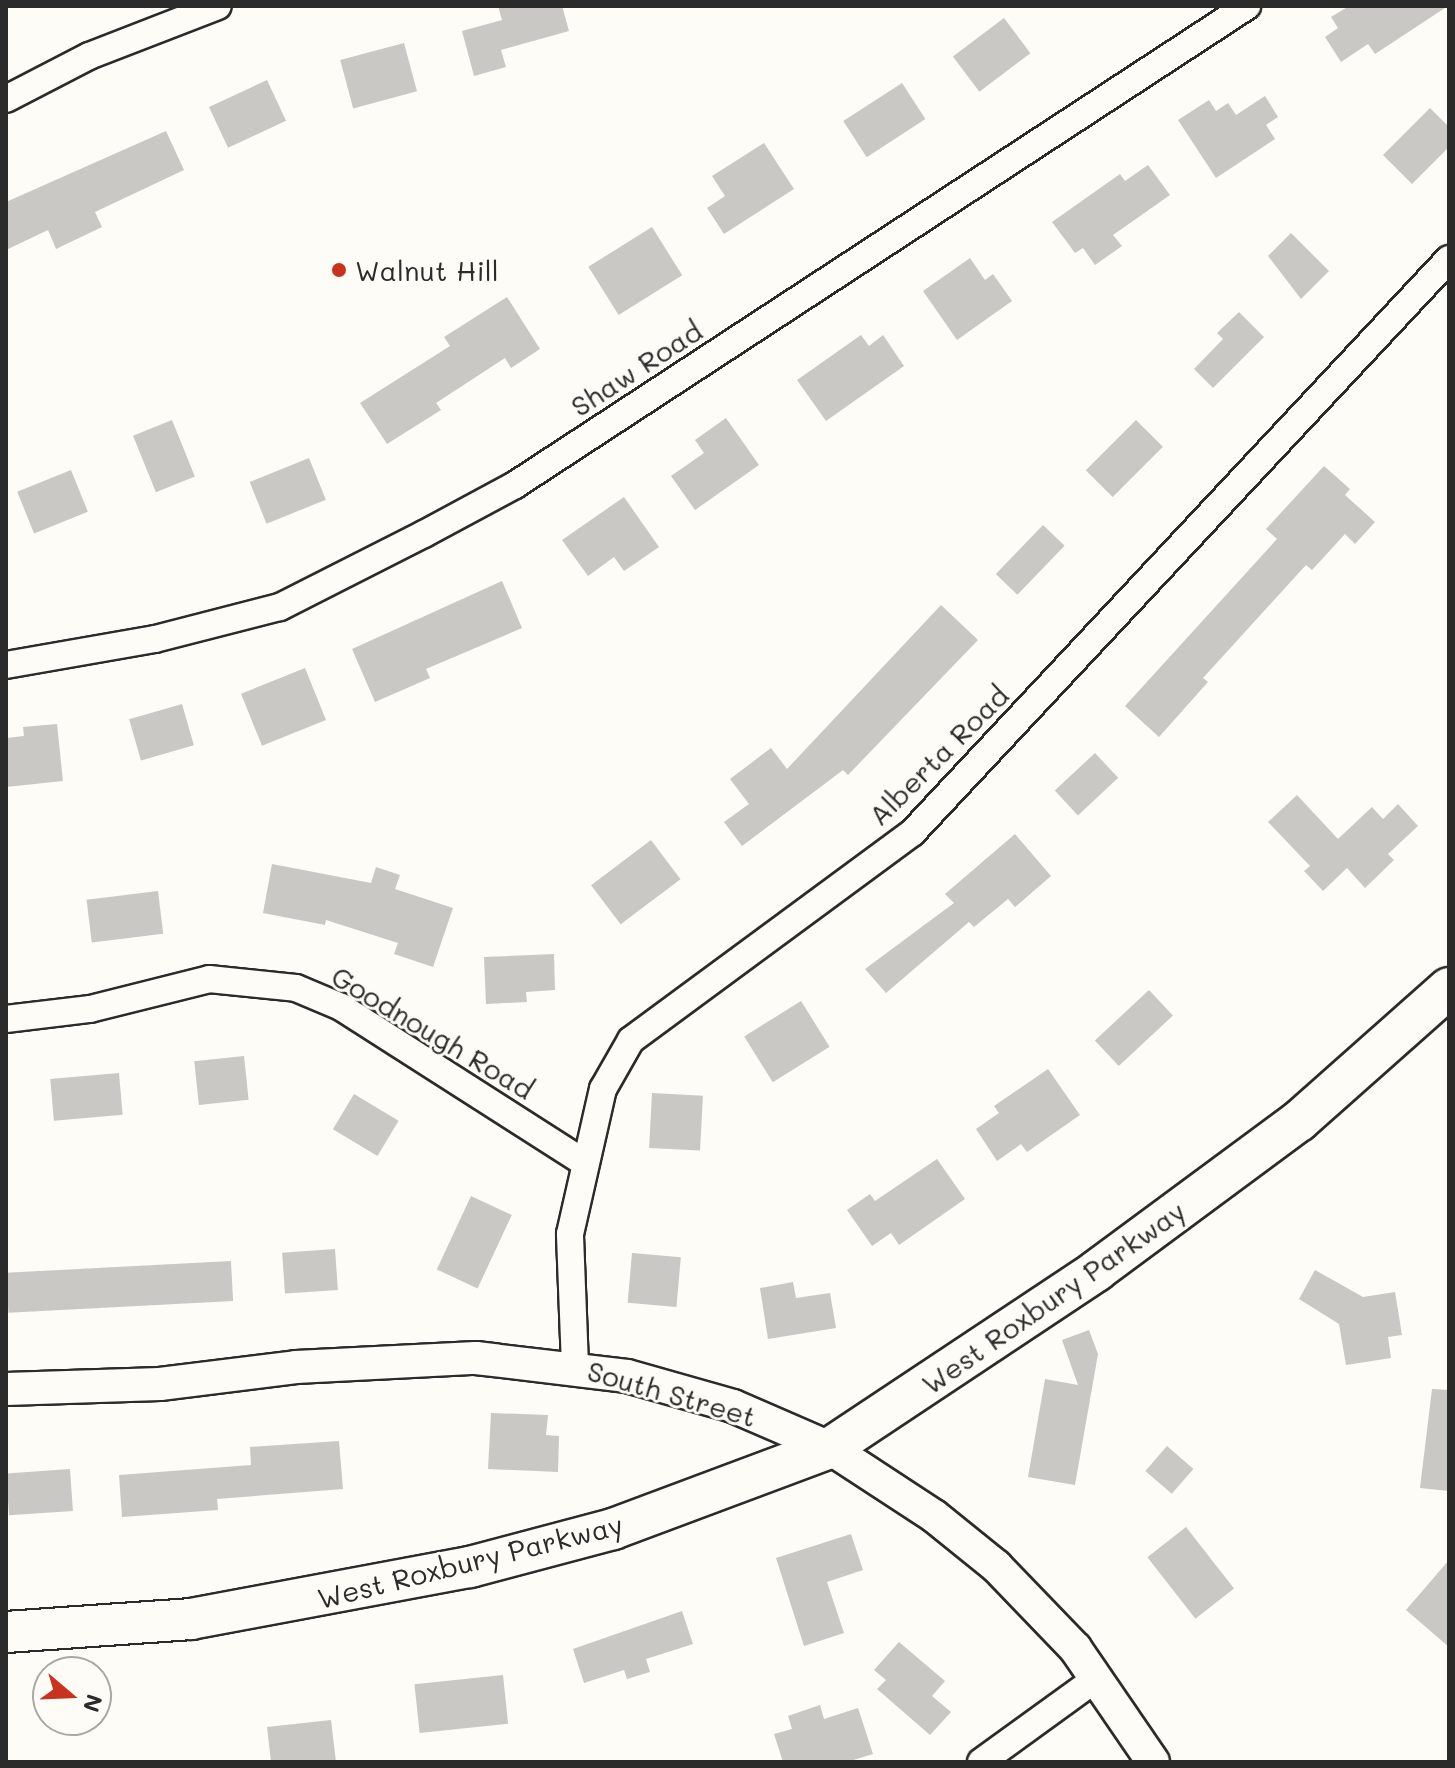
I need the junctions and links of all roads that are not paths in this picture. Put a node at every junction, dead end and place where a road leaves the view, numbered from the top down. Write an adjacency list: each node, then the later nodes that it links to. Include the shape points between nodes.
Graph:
1 (218, 6): 3 (street, via 89,56)
2 (1247, 6): 5 (street, Shaw Road, via 528,477 424,534 280,607 155,639)
3 (6, 99)
4 (1449, 259): 10 (street, Alberta Road, via 912,833 631,1040 603,1089)
5 (6, 665)
6 (1449, 988): 9 (main road, West Roxbury Parkway)
7 (6, 1019): 10 (street, Goodnough Road, via 90,1009 209,979 296,988 341,1007)
8 (1449, 1027): 9 (main road, West Roxbury Parkway)
9 (1299, 1121): 13 (main road, West Roxbury Parkway, via 1010,1332)
10 (583, 1162): 11 (street, Alberta Road, via 570,1234)
11 (575, 1366): 12 (street, South Street, via 476,1358 296,1367 160,1384); 13 (street, South Street, via 712,1399)
12 (6, 1389)
13 (830, 1448): 14 (main road, West Roxbury Parkway, via 613,1529 470,1567 202,1617); 15 (street, South Street, via 934,1516 996,1566)
14 (6, 1632)
15 (1097, 1678): 16 (street); 17 (street, South Street)
16 (981, 1762)
17 (1153, 1762)

